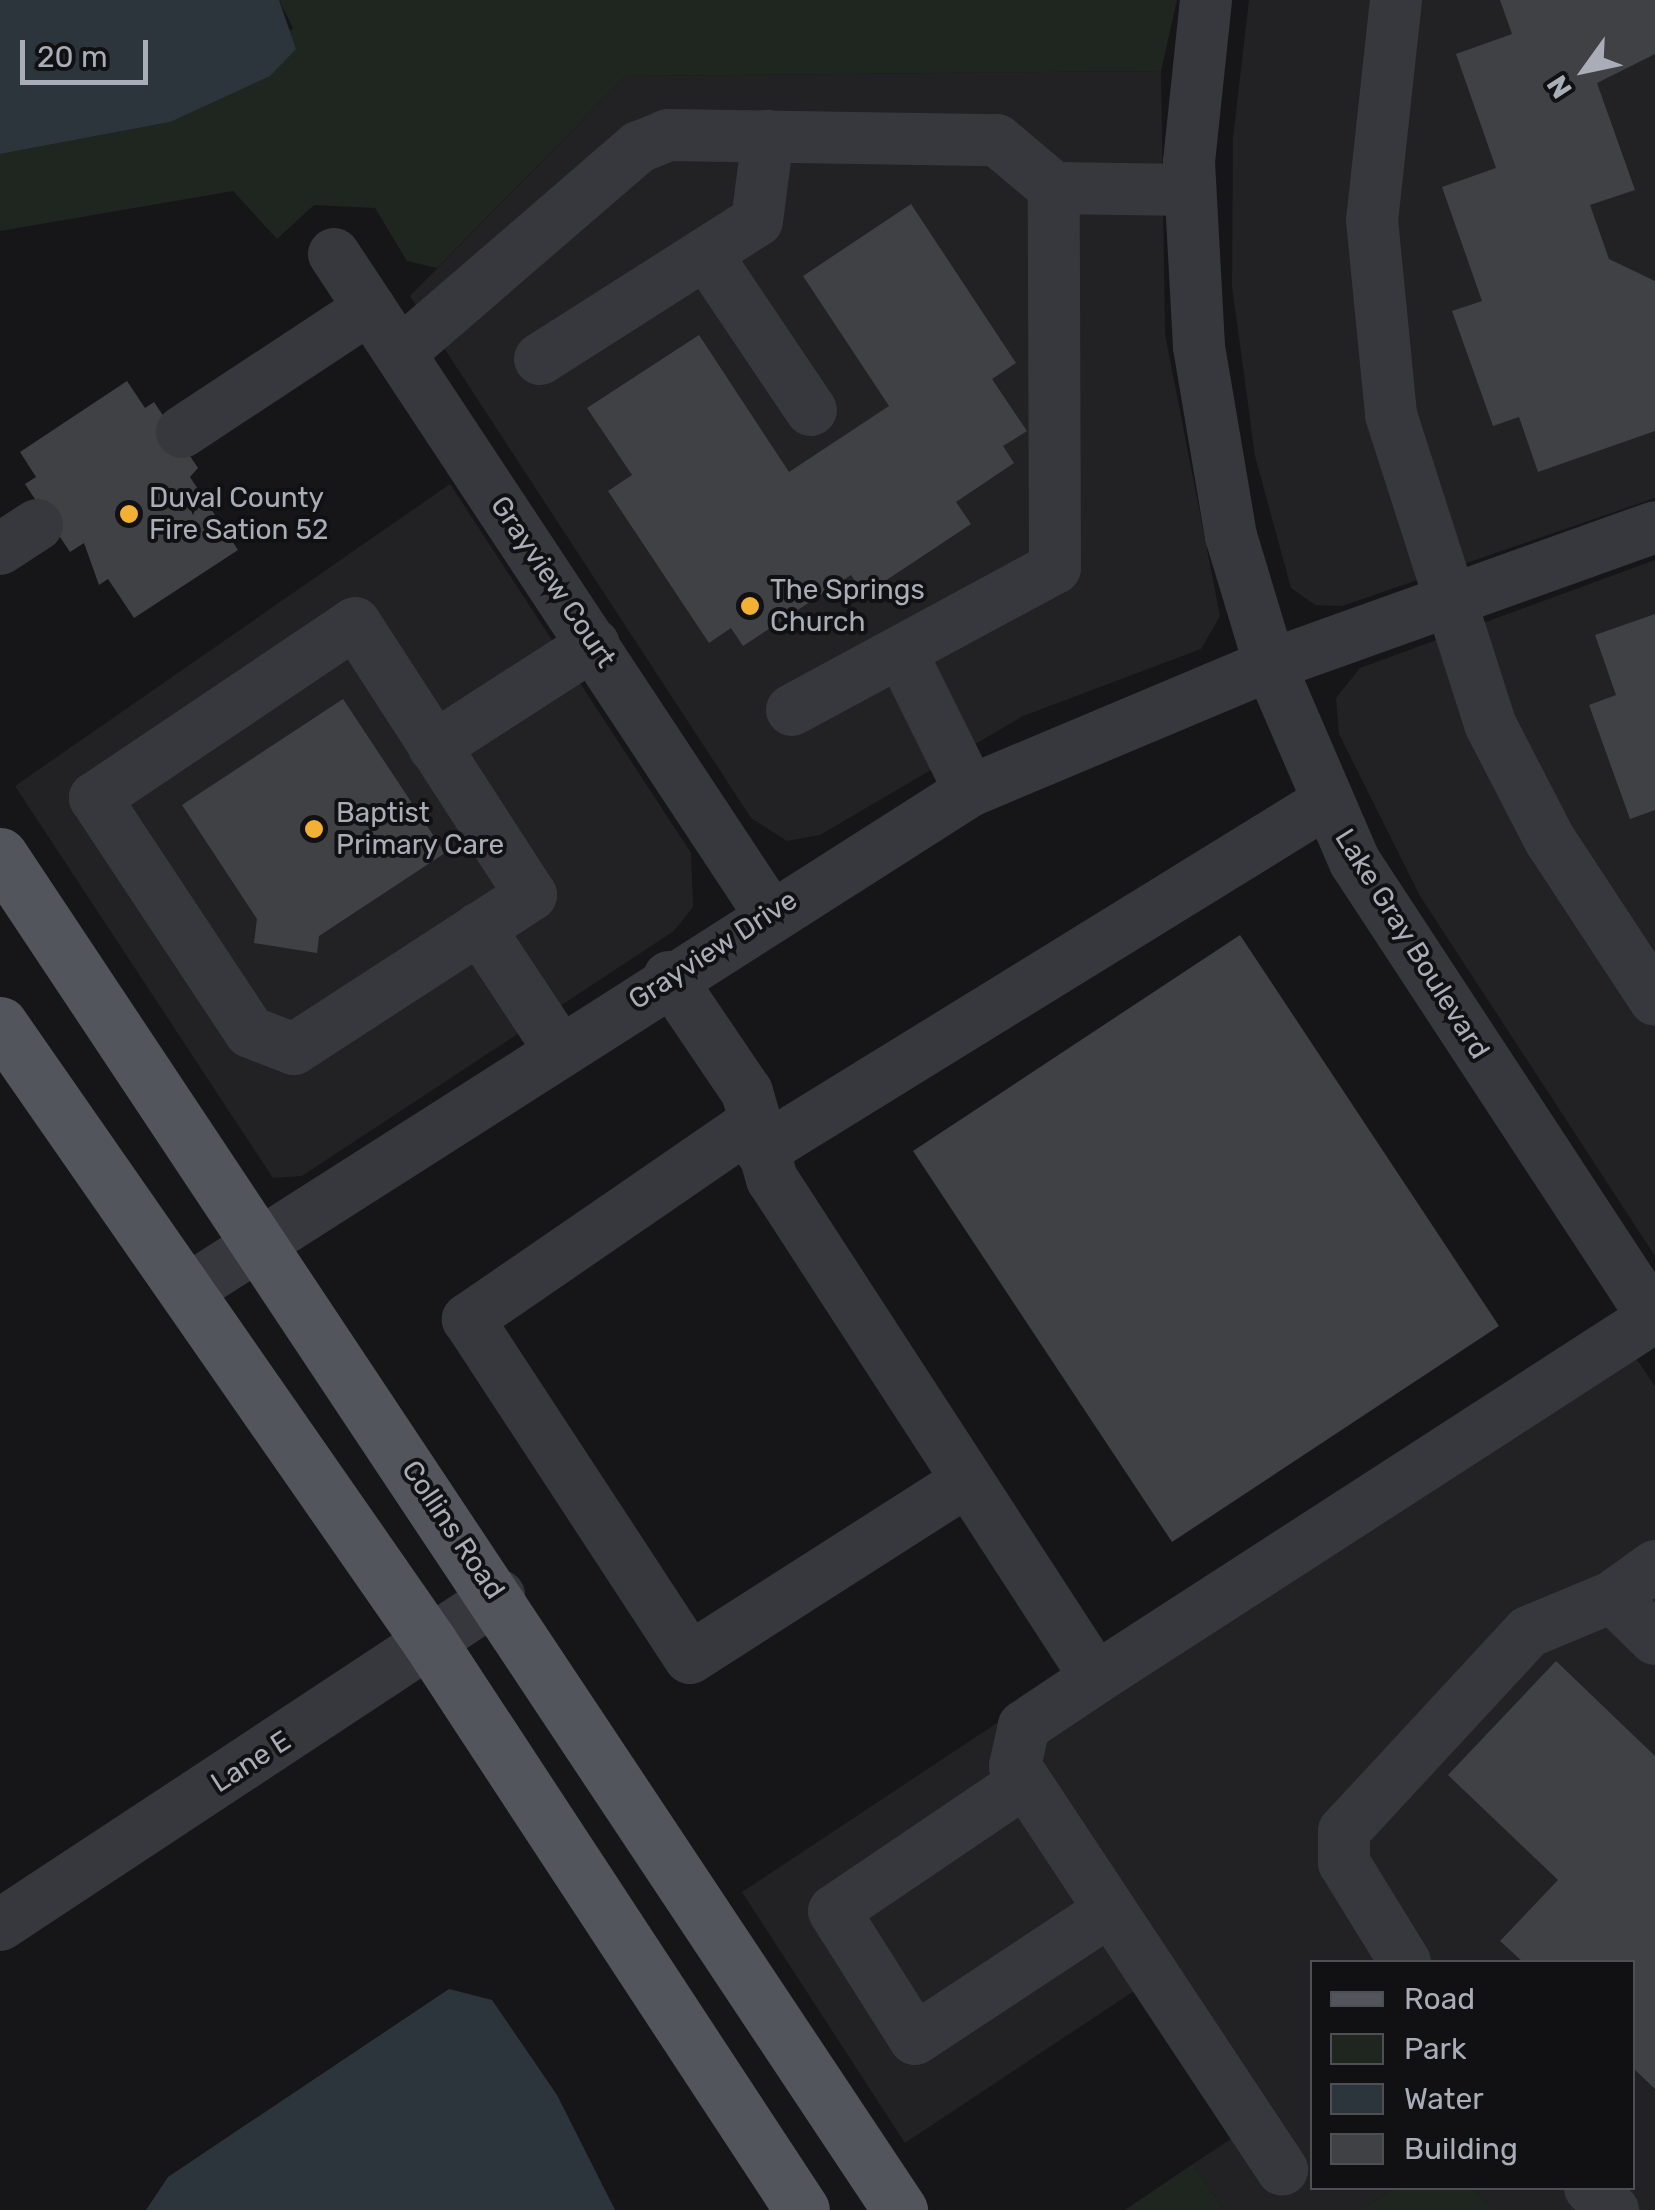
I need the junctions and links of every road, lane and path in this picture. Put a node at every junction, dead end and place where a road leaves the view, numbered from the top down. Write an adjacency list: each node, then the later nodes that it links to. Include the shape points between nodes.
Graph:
1 (1206, 0): 5 (street, Lake Gray Boulevard)
2 (1396, 0): 14 (street, via 1372,220 1391,415)
3 (768, 136): 4 (street, via 997,140); 7 (street, via 762,216); 9 (street, via 682,134 639,147)
4 (1054, 188): 5 (street); 16 (street, via 1055,568)
5 (1190, 190): 17 (street, Lake Gray Boulevard, via 1218,460)
6 (334, 254): 8 (street, Grayview Court)
7 (706, 254): 10 (street); 11 (street)
8 (370, 308): 9 (street, Grayview Court); 12 (street)
9 (400, 353): 15 (street, Grayview Court)
10 (540, 359)
11 (811, 410)
12 (182, 432)
13 (1655, 527): 14 (street, Grayview Drive)
14 (1447, 601): 17 (street, Grayview Drive); 26 (street, via 1490,724 1550,840)
15 (594, 644): 19 (street); 23 (street, Grayview Court)
16 (901, 652): 18 (street); 20 (street)
17 (1270, 665): 20 (street, Grayview Drive); 21 (street, Lake Gray Boulevard)
18 (792, 710)
19 (434, 747): 24 (street, via 531,895); 24 (street, via 355,622 95,798 250,1032 294,1049)
20 (970, 790): 23 (street, Grayview Drive)
21 (1327, 802): 29 (street); 32 (street, Lake Gray Boulevard, via 1355,862)
22 (0, 855): 30 (main road, Collins Road)
23 (769, 913): 25 (street, Grayview Drive)
24 (479, 928): 28 (street)
25 (669, 978): 28 (street, Grayview Drive); 29 (street, via 747,1092)
26 (1655, 1000)
27 (0, 1024): 31 (main road)
28 (558, 1049): 30 (street, Grayview Drive)
29 (756, 1138): 33 (street); 33 (street, via 468,1319 690,1658)
30 (258, 1244): 31 (street, Grayview Drive); 35 (main road, Collins Road)
31 (186, 1292): 38 (main road)
32 (1654, 1319): 39 (street)
33 (965, 1482): 39 (street)
34 (1655, 1566): 36 (street)
35 (499, 1596): 38 (street, Lane E); 47 (main road, Collins Road)
36 (1612, 1597): 37 (street); 43 (street, via 1528,1632 1344,1831 1344,1862)
37 (1655, 1638)
38 (429, 1642): 42 (street, Lane E); 46 (main road)
39 (1096, 1678): 40 (street, via 1019,1732 1012,1757)
40 (1024, 1783): 41 (street); 41 (street, via 834,1912 916,2039)
41 (1109, 1911): 44 (street)
42 (0, 1925)
43 (1405, 1960)
44 (1282, 2170)
45 (1592, 2190): 48 (street)
46 (802, 2210)
47 (900, 2210)
48 (1613, 2210)

